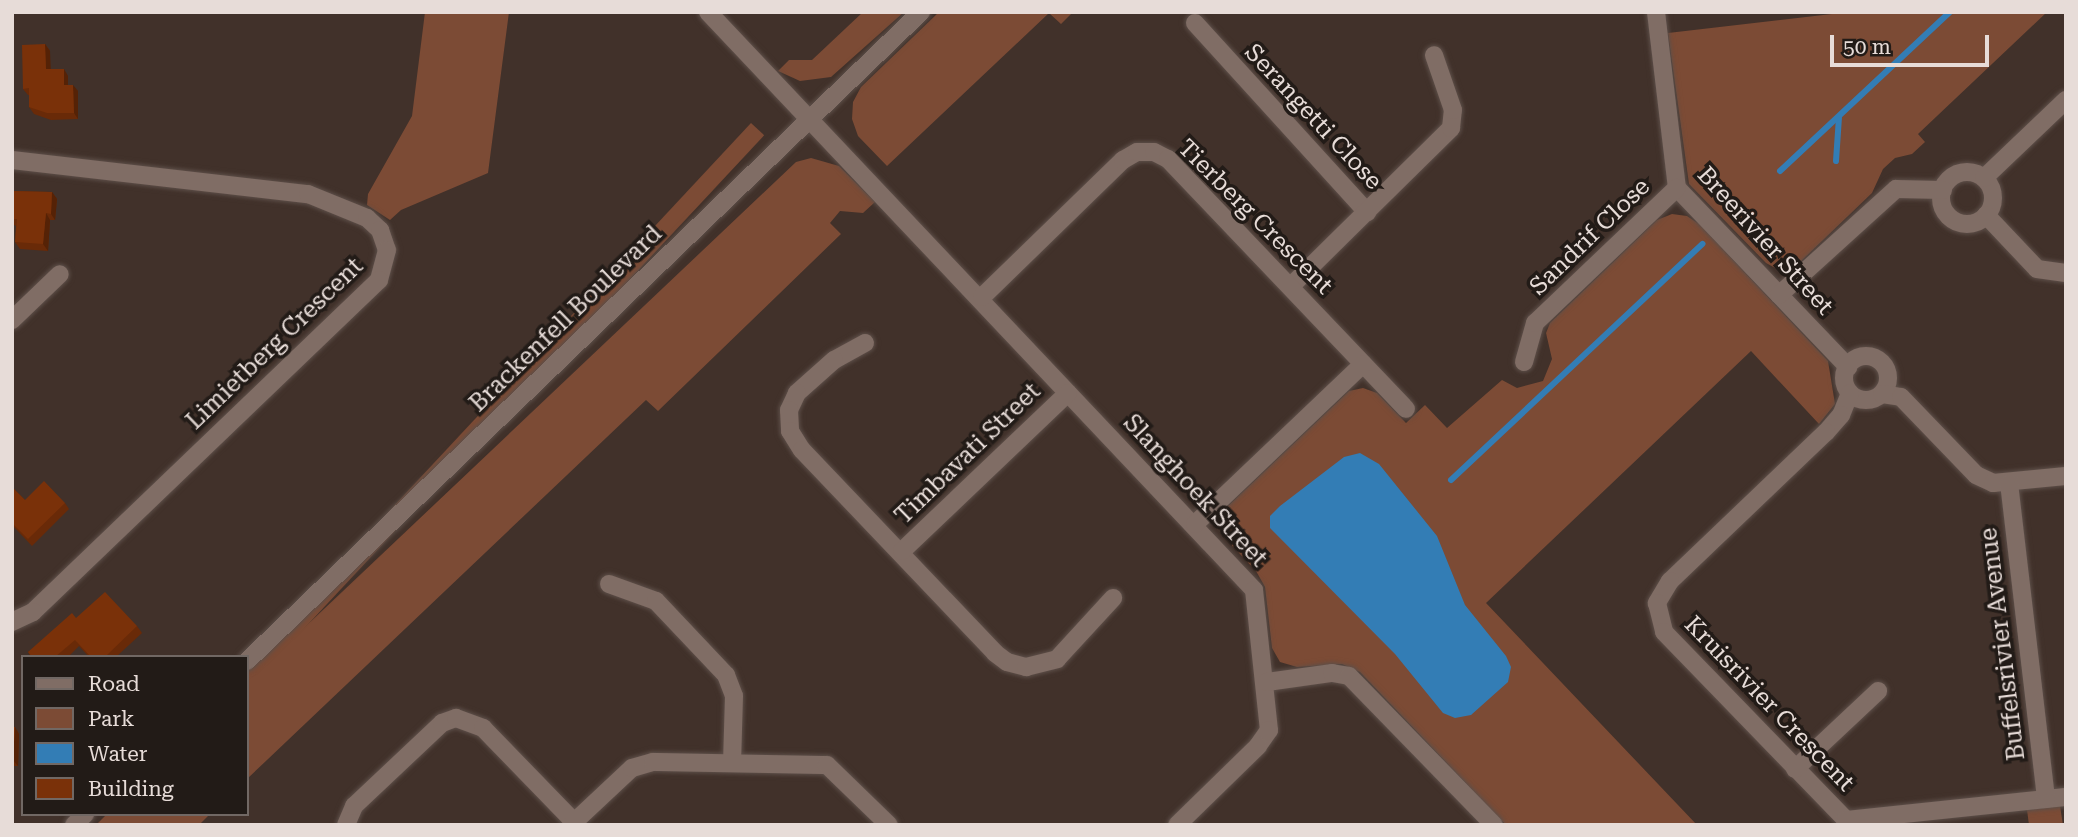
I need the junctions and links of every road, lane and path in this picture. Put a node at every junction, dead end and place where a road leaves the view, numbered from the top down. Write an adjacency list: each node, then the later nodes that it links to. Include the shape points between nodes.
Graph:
1 (708, 12): 7 (street, Slanghoek Street)
2 (921, 12): 7 (street, Brackenfell Boulevard)
3 (1657, 12): 10 (street, Breerivier Street)
4 (1195, 23): 12 (street, Serangetti Close)
5 (1434, 55): 12 (street, Serangetti Close, via 1453,110 1451,128)
6 (2066, 100): 9 (street)
7 (809, 118): 18 (street, Slanghoek Street); 35 (street, Brackenfell Boulevard)
8 (12, 160): 34 (street, Limietberg Crescent, via 308,194 367,218 380,230 387,250 379,280 33,612)
9 (1984, 178): 11 (street, via 1960,173); 13 (street, via 1993,192)
10 (1677, 188): 17 (street, Breerivier Street); 21 (street, Sandrif Close, via 1535,323)
11 (1943, 190): 13 (street, via 1943,207 1954,220 1970,224); 17 (street, via 1896,189)
12 (1367, 212): 16 (street, Serangetti Close)
13 (1986, 215): 14 (street, via 2036,269)
14 (2066, 273)
15 (60, 274): 19 (street)
16 (1292, 286): 18 (street, Tierberg Crescent, via 1168,159 1146,151 1123,160); 22 (street, Tierberg Crescent)
17 (1779, 295): 23 (street, Breerivier Street)
18 (982, 297): 24 (street, Slanghoek Street)
19 (13, 318)
20 (865, 343): 31 (street, Timbavati Street, via 834,360 797,393 788,419 795,442)
21 (1524, 362)
22 (1363, 364): 27 (street, Tierberg Crescent); 30 (street)
23 (1848, 367): 25 (street, via 1844,380); 26 (street, via 1859,357 1880,361 1888,381)
24 (1068, 393): 30 (street, Slanghoek Street); 31 (street, Timbavati Street)
25 (1850, 393): 26 (street, via 1870,400); 39 (street, Kruisrivier Crescent, via 1841,415 1670,581 1657,603 1664,632)
26 (1882, 394): 29 (street, via 1901,397 1976,475)
27 (1406, 409)
28 (2066, 477): 29 (street)
29 (2009, 484): 41 (street, Buffelsrivier Avenue)
30 (1195, 524): 36 (street, Slanghoek Street, via 1254,590)
31 (902, 551): 33 (street, Timbavati Street, via 995,653 1016,665 1057,659)
32 (609, 584): 38 (street, via 656,601 726,675 734,696)
33 (1114, 598)
34 (12, 622)
35 (248, 660)
36 (1267, 682): 45 (street, Slanghoek Street, via 1270,722 1265,739); 46 (street, via 1332,673 1349,676)
37 (1878, 691): 39 (street)
38 (732, 763): 42 (street, via 639,764); 44 (street, via 827,765)
39 (1795, 769): 41 (street, Kruisrivier Crescent, via 1846,820 1856,822)
40 (2066, 797): 41 (street, Kruisrivier Crescent)
41 (2046, 799)
42 (573, 823): 43 (street, via 483,728 456,718 442,723 354,806)
43 (346, 825)
44 (889, 825)
45 (1177, 825)
46 (1494, 825)

